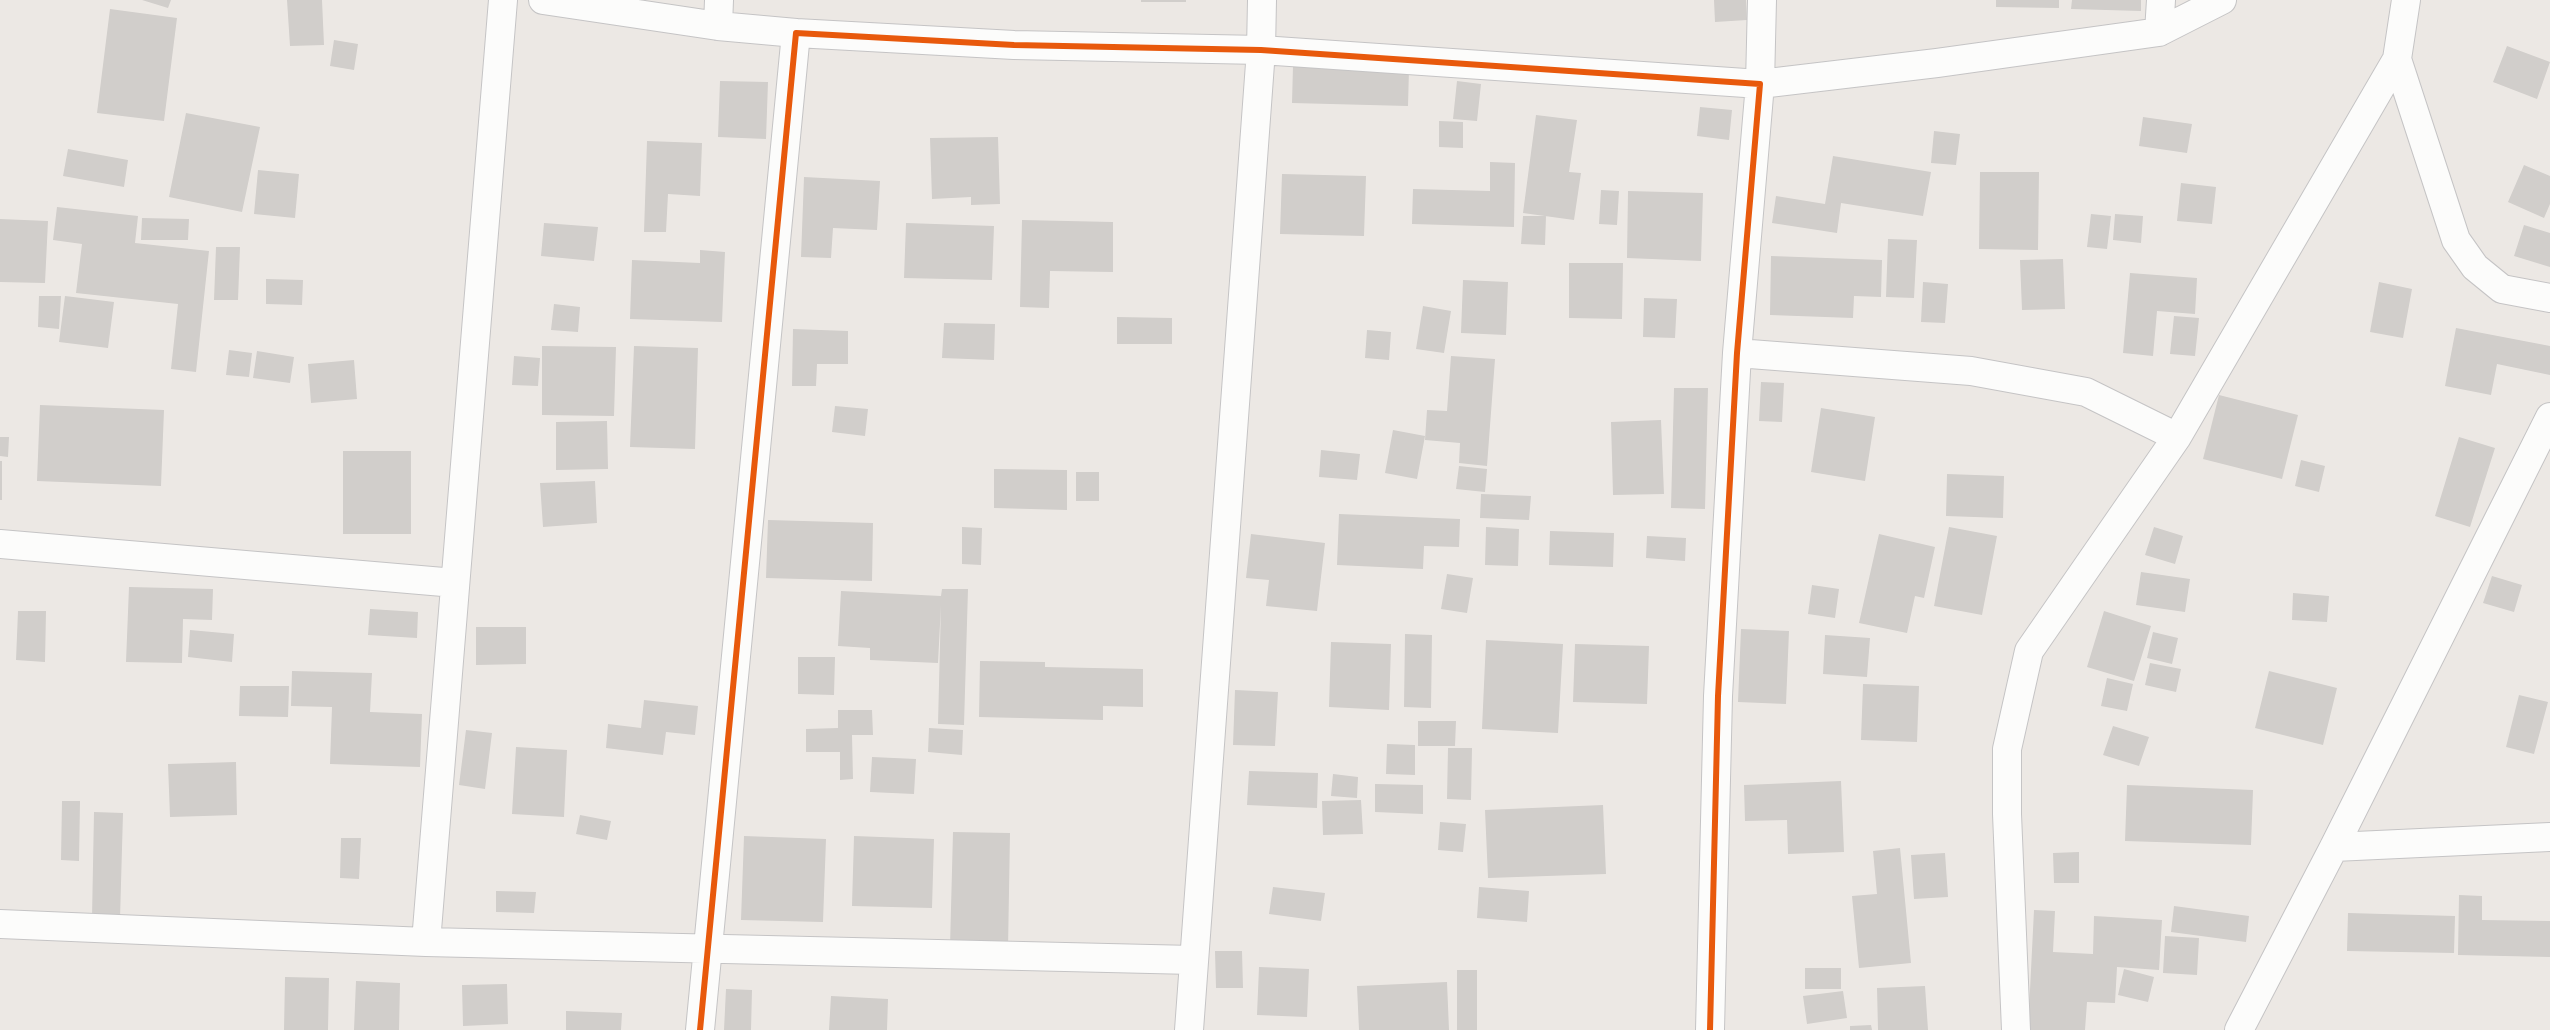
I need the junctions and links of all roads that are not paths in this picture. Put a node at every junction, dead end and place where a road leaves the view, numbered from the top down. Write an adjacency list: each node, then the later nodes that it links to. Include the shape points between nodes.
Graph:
1 (503, 0): 19 (street)
2 (543, 0): 8 (street)
3 (1262, 0): 11 (street)
4 (1762, 0): 13 (street)
5 (2161, 0): 9 (street)
6 (2222, 0): 9 (street)
7 (2406, 0): 12 (street)
8 (718, 13): 10 (street)
9 (2159, 32): 13 (street)
10 (796, 33): 11 (street, via 1014,45); 24 (street)
11 (1261, 50): 13 (street); 25 (street)
12 (2397, 59): 14 (street, via 2456,240 2475,267 2502,289); 17 (street)
13 (1760, 84): 15 (street)
14 (2550, 298)
15 (1737, 353): 17 (street, via 1971,371 2086,392); 28 (street, via 1718,696)
16 (2550, 416): 21 (street)
17 (2177, 437): 29 (street, via 2029,651 2007,749)
18 (0, 544): 19 (street)
19 (455, 583): 23 (street)
20 (2550, 836): 21 (street)
21 (2334, 847): 30 (street)
22 (0, 924): 23 (street)
23 (426, 942): 24 (street)
24 (708, 949): 25 (street); 26 (street)
25 (1194, 960): 27 (street)
26 (700, 1030)
27 (1189, 1030)
28 (1710, 1030)
29 (2016, 1030)
30 (2239, 1030)

